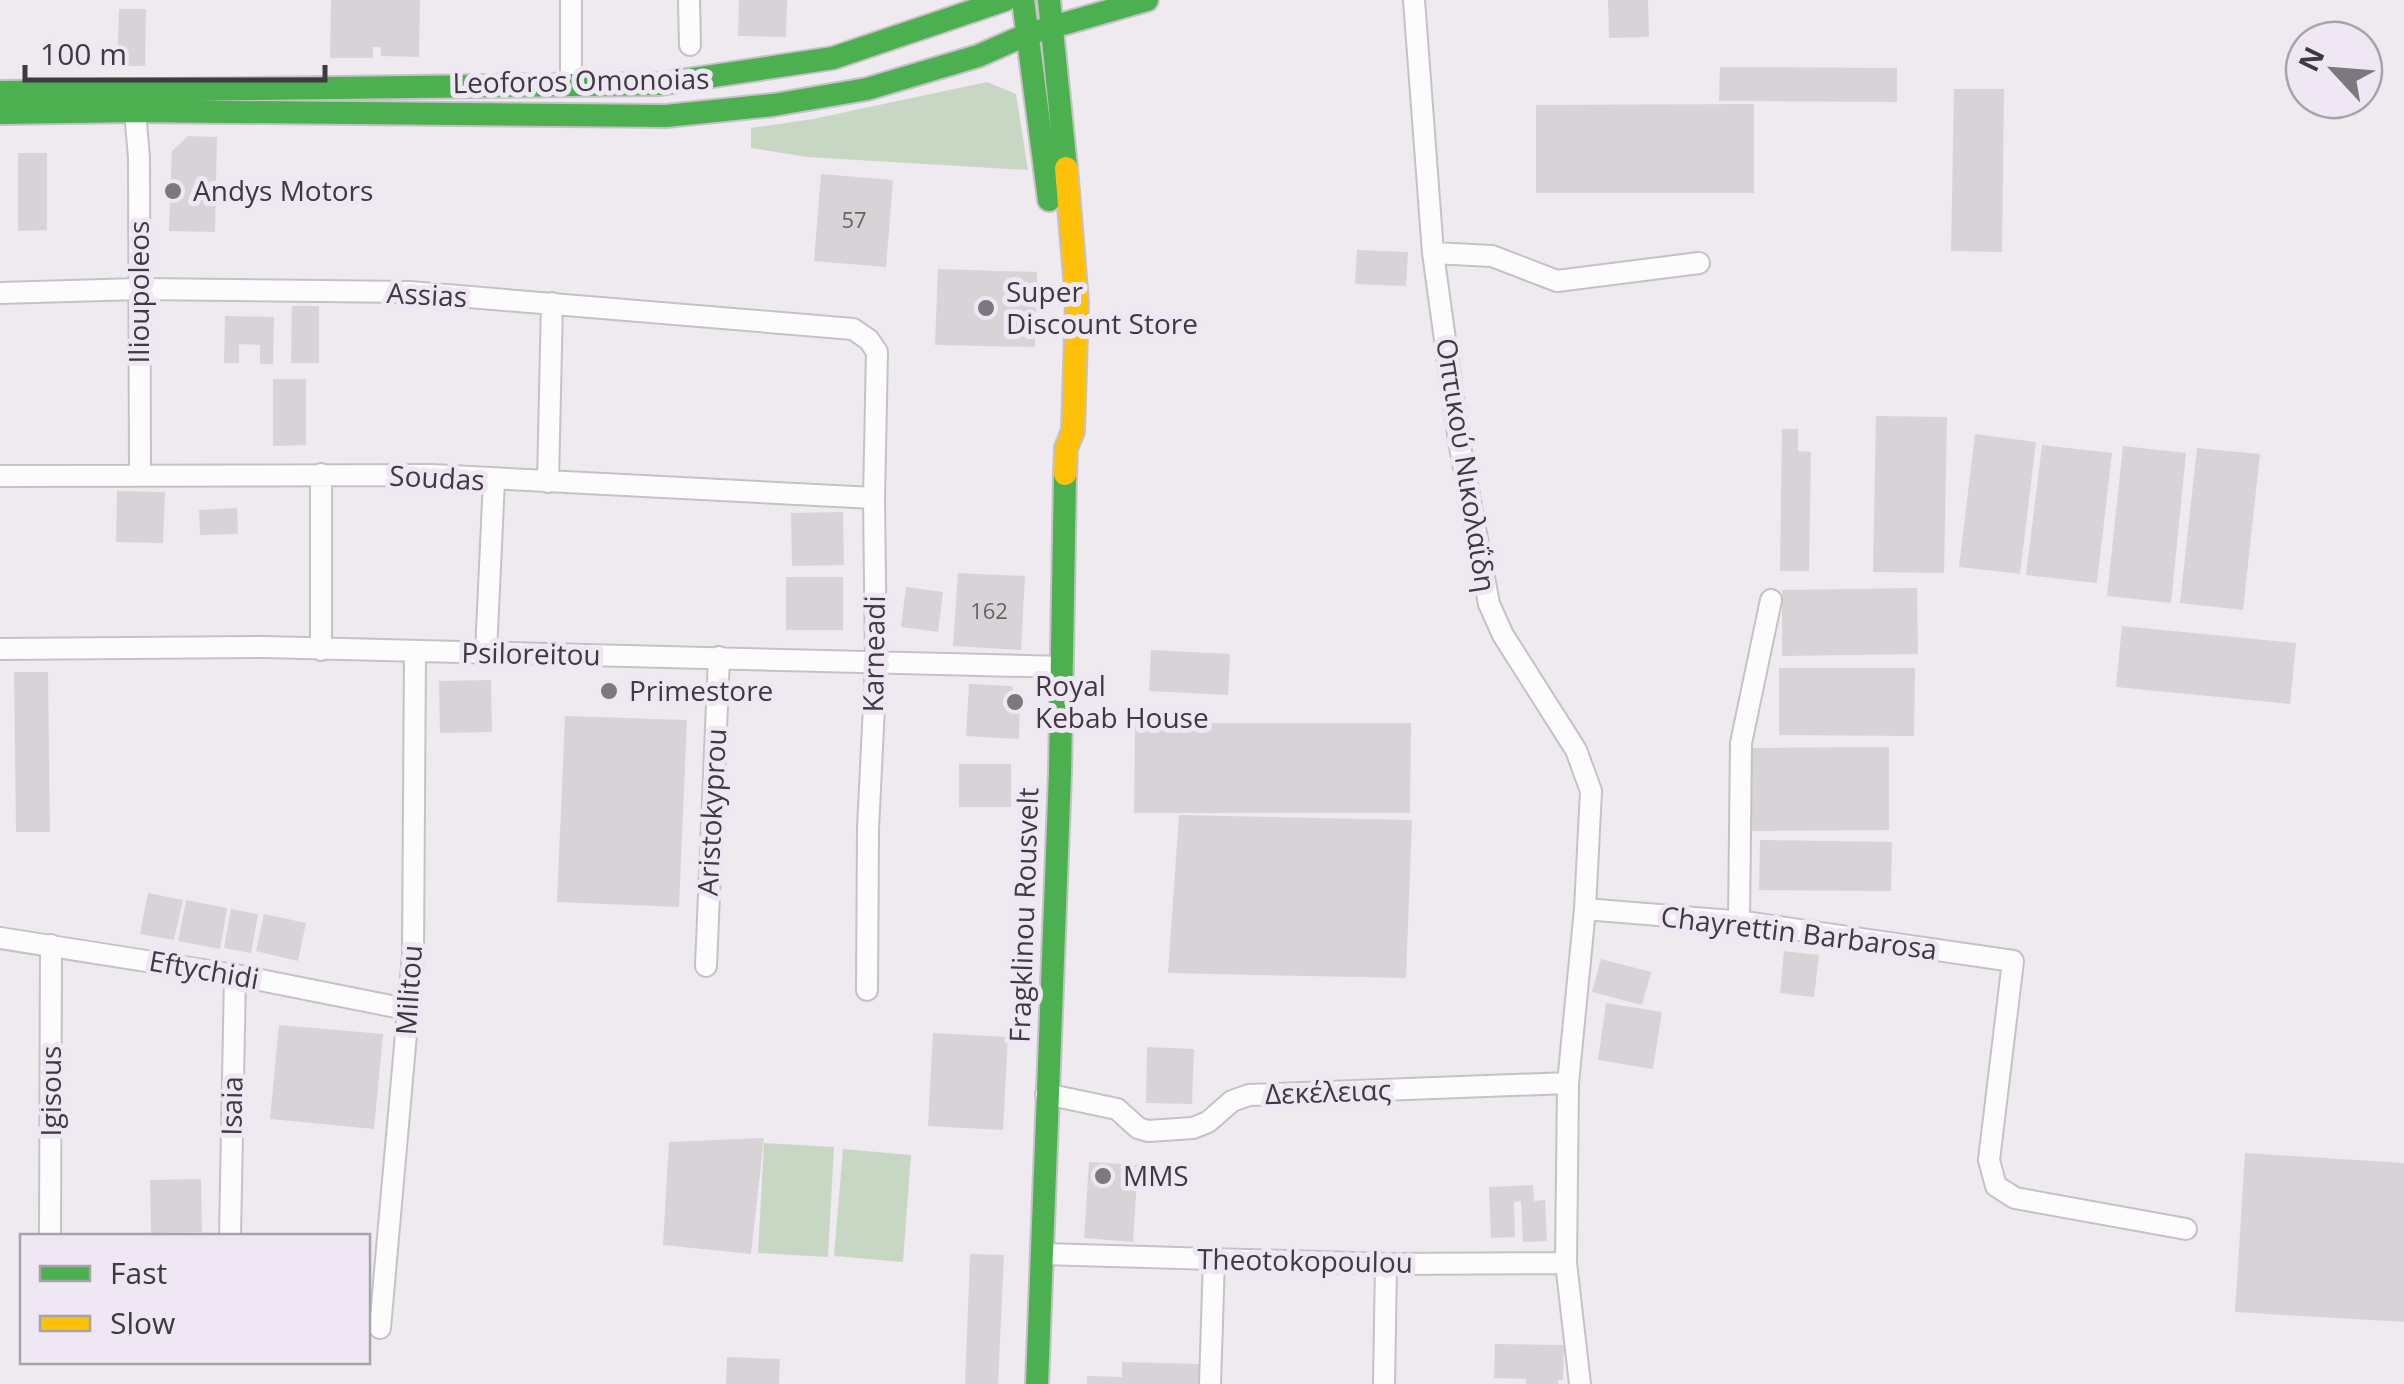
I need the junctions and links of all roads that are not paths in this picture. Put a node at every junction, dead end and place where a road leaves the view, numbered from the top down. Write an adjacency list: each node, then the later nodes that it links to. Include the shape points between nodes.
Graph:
1 (571, 0): 11 (street)
2 (689, 0): 10 (street)
3 (1005, 0): 11 (main road, Leoforos Omonoias, via 833,58 660,84)
4 (1023, 0): 9 (main road, Fragklinou Rousvelt)
5 (1049, 0): 8 (main road, Fragklinou Rousvelt)
6 (1147, 0): 8 (main road, Leoforos Omonoias)
7 (1414, 0): 15 (street, Οπτικού Νικολαΐδη)
8 (1052, 27): 9 (main road, Leoforos Omonoias); 21 (main road, Fragklinou Rousvelt, via 1077,302 1073,431)
9 (1028, 34): 13 (main road, Leoforos Omonoias, via 867,90 666,116); 21 (main road, Fragklinou Rousvelt, via 1060,306 1057,435)
10 (690, 45)
11 (571, 86): 12 (main road, Leoforos Omonoias)
12 (0, 92)
13 (135, 111): 14 (main road, Leoforos Omonoias); 17 (street, Ilioupoleos)
14 (0, 114)
15 (1433, 252): 16 (street, via 1492,256 1557,281); 36 (street, Οπτικού Νικολαΐδη, via 1489,604 1576,750 1591,791)
16 (1699, 263)
17 (138, 289): 18 (street, Assias); 19 (street, Assias, via 410,292); 22 (street, Ilioupoleos)
18 (0, 293)
19 (552, 303): 20 (street, Assias); 26 (street)
20 (853, 329): 27 (street, Karneadi, via 877,352)
21 (1066, 448): 35 (main road, Fragklinou Rousvelt)
22 (140, 474): 23 (street, Soudas); 24 (street, Soudas)
23 (321, 474): 25 (street, Soudas); 30 (street)
24 (0, 476)
25 (494, 480): 26 (street, Soudas); 32 (street)
26 (548, 482): 27 (street, Soudas)
27 (874, 498): 34 (street, Karneadi)
28 (1771, 600): 37 (street, via 1742,743)
29 (0, 649): 30 (street, Psiloreitou)
30 (320, 650): 31 (street, Psiloreitou)
31 (415, 651): 32 (street, Psiloreitou); 43 (street, Militou, via 413,955)
32 (486, 653): 33 (street, Psiloreitou)
33 (719, 657): 34 (street, Psiloreitou); 40 (street, Aristokyprou)
34 (876, 665): 35 (street, Psiloreitou); 42 (street, Karneadi)
35 (1062, 668): 45 (main road, Fragklinou Rousvelt)
36 (1585, 909): 37 (street, Chayrettin Barbarosa); 44 (street, Οπτικού Νικολαΐδη)
37 (1739, 921): 46 (street, Chayrettin Barbarosa, via 2012,961 1988,1160 1996,1186 2015,1198)
38 (0, 938): 39 (street, Eftychidi)
39 (51, 946): 41 (street, Eftychidi); 47 (street, Igisous)
40 (706, 966)
41 (235, 975): 43 (street, Eftychidi); 48 (street, Isaia)
42 (868, 990)
43 (406, 1008): 53 (street, Militou)
44 (1568, 1082): 45 (street, Δεκέλειας, via 1249,1095 1193,1128 1148,1131 1117,1109); 51 (street, Οπτικού Νικολαΐδη)
45 (1046, 1094): 49 (main road, Fragklinou Rousvelt)
46 (2186, 1230)
47 (50, 1234)
48 (230, 1234)
49 (1043, 1254): 50 (street, Theotokopoulou); 54 (main road, Fragklinou Rousvelt)
50 (1214, 1259): 52 (street, Theotokopoulou); 55 (street)
51 (1566, 1263): 52 (street, Theotokopoulou); 57 (street, Οπτικού Νικολαΐδη)
52 (1386, 1264): 56 (street)
53 (380, 1328)
54 (1036, 1384)
55 (1210, 1384)
56 (1384, 1384)
57 (1580, 1384)

